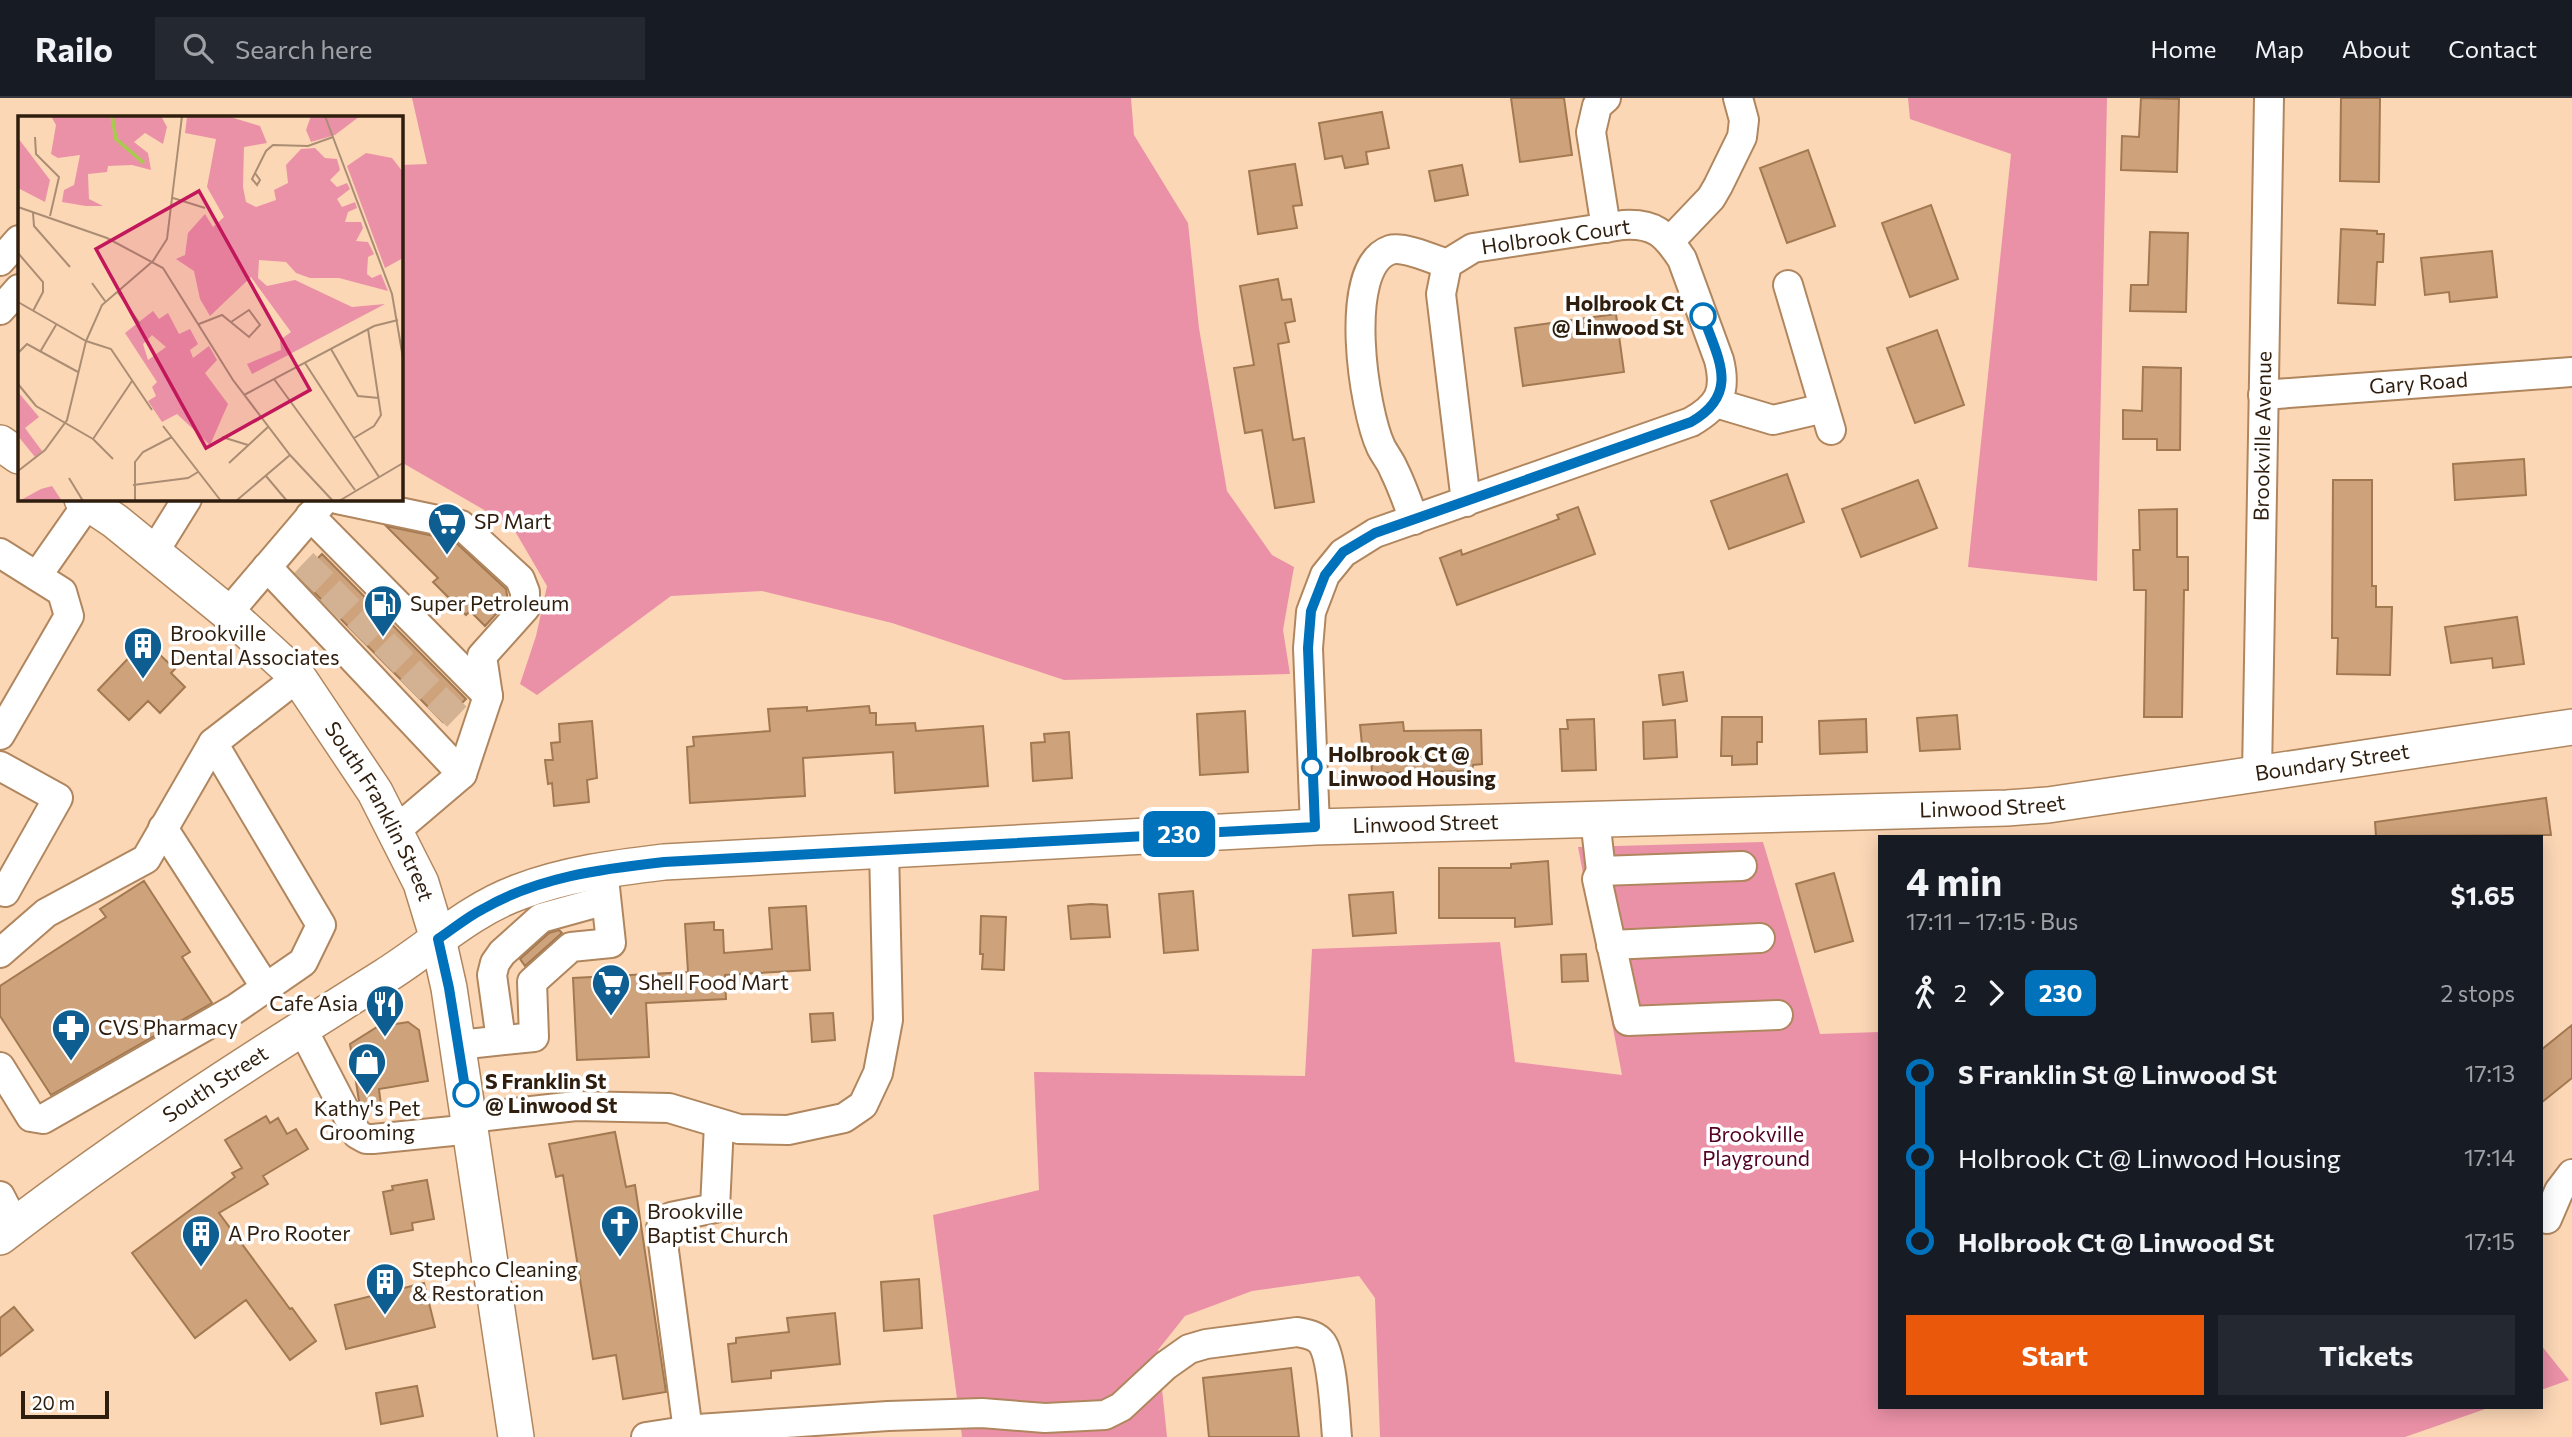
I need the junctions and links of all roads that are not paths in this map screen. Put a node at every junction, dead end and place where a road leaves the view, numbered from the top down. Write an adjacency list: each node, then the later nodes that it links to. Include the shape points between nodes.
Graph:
1 (1606, 98): 4 (street, via 1597,106 1591,132)
2 (1738, 98): 6 (street, via 1744,120 1742,137 1711,198)
3 (2269, 98): 13 (street, Brookville Avenue)
4 (1606, 228): 6 (street, Holbrook Court, via 1647,226); 8 (street, Holbrook Court, via 1473,248)
5 (18, 241): 7 (street)
6 (1670, 242): 14 (street, via 1682,259 1719,360 1723,378)
7 (0, 261)
8 (1447, 264): 20 (street, via 1441,293); 22 (street, via 1391,250 1375,260 1368,273 1359,315 1368,403 1380,446 1405,493)
9 (1787, 285): 14 (street, via 1827,419 1773,420)
10 (18, 290): 11 (street)
11 (0, 310)
12 (2572, 372): 13 (street, Gary Road)
13 (2263, 395): 35 (street, Brookville Avenue)
14 (1716, 403): 20 (street, via 1691,422)
15 (0, 443): 16 (main road)
16 (18, 454)
17 (186, 500): 23 (street)
18 (342, 500): 29 (street, via 461,525 520,579 525,608 482,656)
19 (85, 501): 23 (main road, South Franklin Street); 26 (street)
20 (1466, 502): 22 (street)
21 (318, 507): 25 (street); 29 (street, via 334,553)
22 (1413, 520): 38 (street, via 1375,533 1343,552 1325,575 1311,611 1308,648)
23 (154, 552): 27 (main road, South Franklin Street)
24 (0, 553): 26 (street)
25 (267, 567): 27 (street); 34 (street, via 298,588 429,724)
26 (37, 576): 31 (street, via 62,592 69,616)
27 (228, 613): 28 (main road, South Franklin Street)
28 (298, 677): 32 (street); 40 (main road, South Franklin Street, via 375,792)
29 (474, 690): 34 (street)
30 (2572, 727): 35 (main road, Boundary Street)
31 (0, 735)
32 (213, 743): 39 (street); 51 (street, via 321,925 303,962)
33 (0, 766): 45 (street, via 58,798)
34 (461, 774): 40 (street)
35 (2257, 774): 36 (main road, Boundary Street)
36 (2092, 798): 37 (main road, Linwood Street, via 2007,808)
37 (1595, 819): 38 (main road, Linwood Street); 43 (street)
38 (1315, 827): 41 (main road, Linwood Street)
39 (163, 828): 46 (street, via 146,859); 51 (street)
40 (394, 831): 48 (main road, South Franklin Street, via 421,883)
41 (884, 849): 44 (main road, Linwood Street, via 664,862); 58 (street, via 888,1020 878,1073 863,1105 844,1118 788,1130)
42 (1742, 866): 43 (street)
43 (1601, 871): 49 (street, via 1597,879)
44 (604, 884): 48 (main road, Linwood Street, via 558,878 482,909); 54 (street, via 541,918 495,963 492,975); 54 (street, via 611,943 571,947 532,982 534,1037)
45 (2, 892): 46 (street)
46 (46, 913): 50 (street)
47 (1760, 938): 49 (street)
48 (438, 939): 53 (main road, South Street); 55 (main road, South Franklin Street)
49 (1611, 945): 52 (street, via 1628,1021)
50 (0, 953)
51 (266, 988): 56 (street, via 43,1119 31,1117)
52 (1778, 1015)
53 (302, 1028): 57 (street, via 357,1134 366,1139); 61 (main road, South Street)
54 (501, 1040): 55 (street)
55 (458, 1045): 57 (main road, South Franklin Street)
56 (0, 1068)
57 (470, 1124): 58 (street, via 576,1106 669,1108); 63 (main road, South Franklin Street)
58 (719, 1124): 62 (street, via 715,1208 671,1217 661,1228)
59 (2572, 1174): 60 (street)
60 (2547, 1219)
61 (5, 1220)
62 (688, 1431): 64 (street); 65 (street, via 888,1416 982,1413 1045,1419 1105,1415 1121,1407 1189,1349 1297,1332 1312,1335 1323,1344)
63 (516, 1437)
64 (646, 1437)
65 (1337, 1437)

